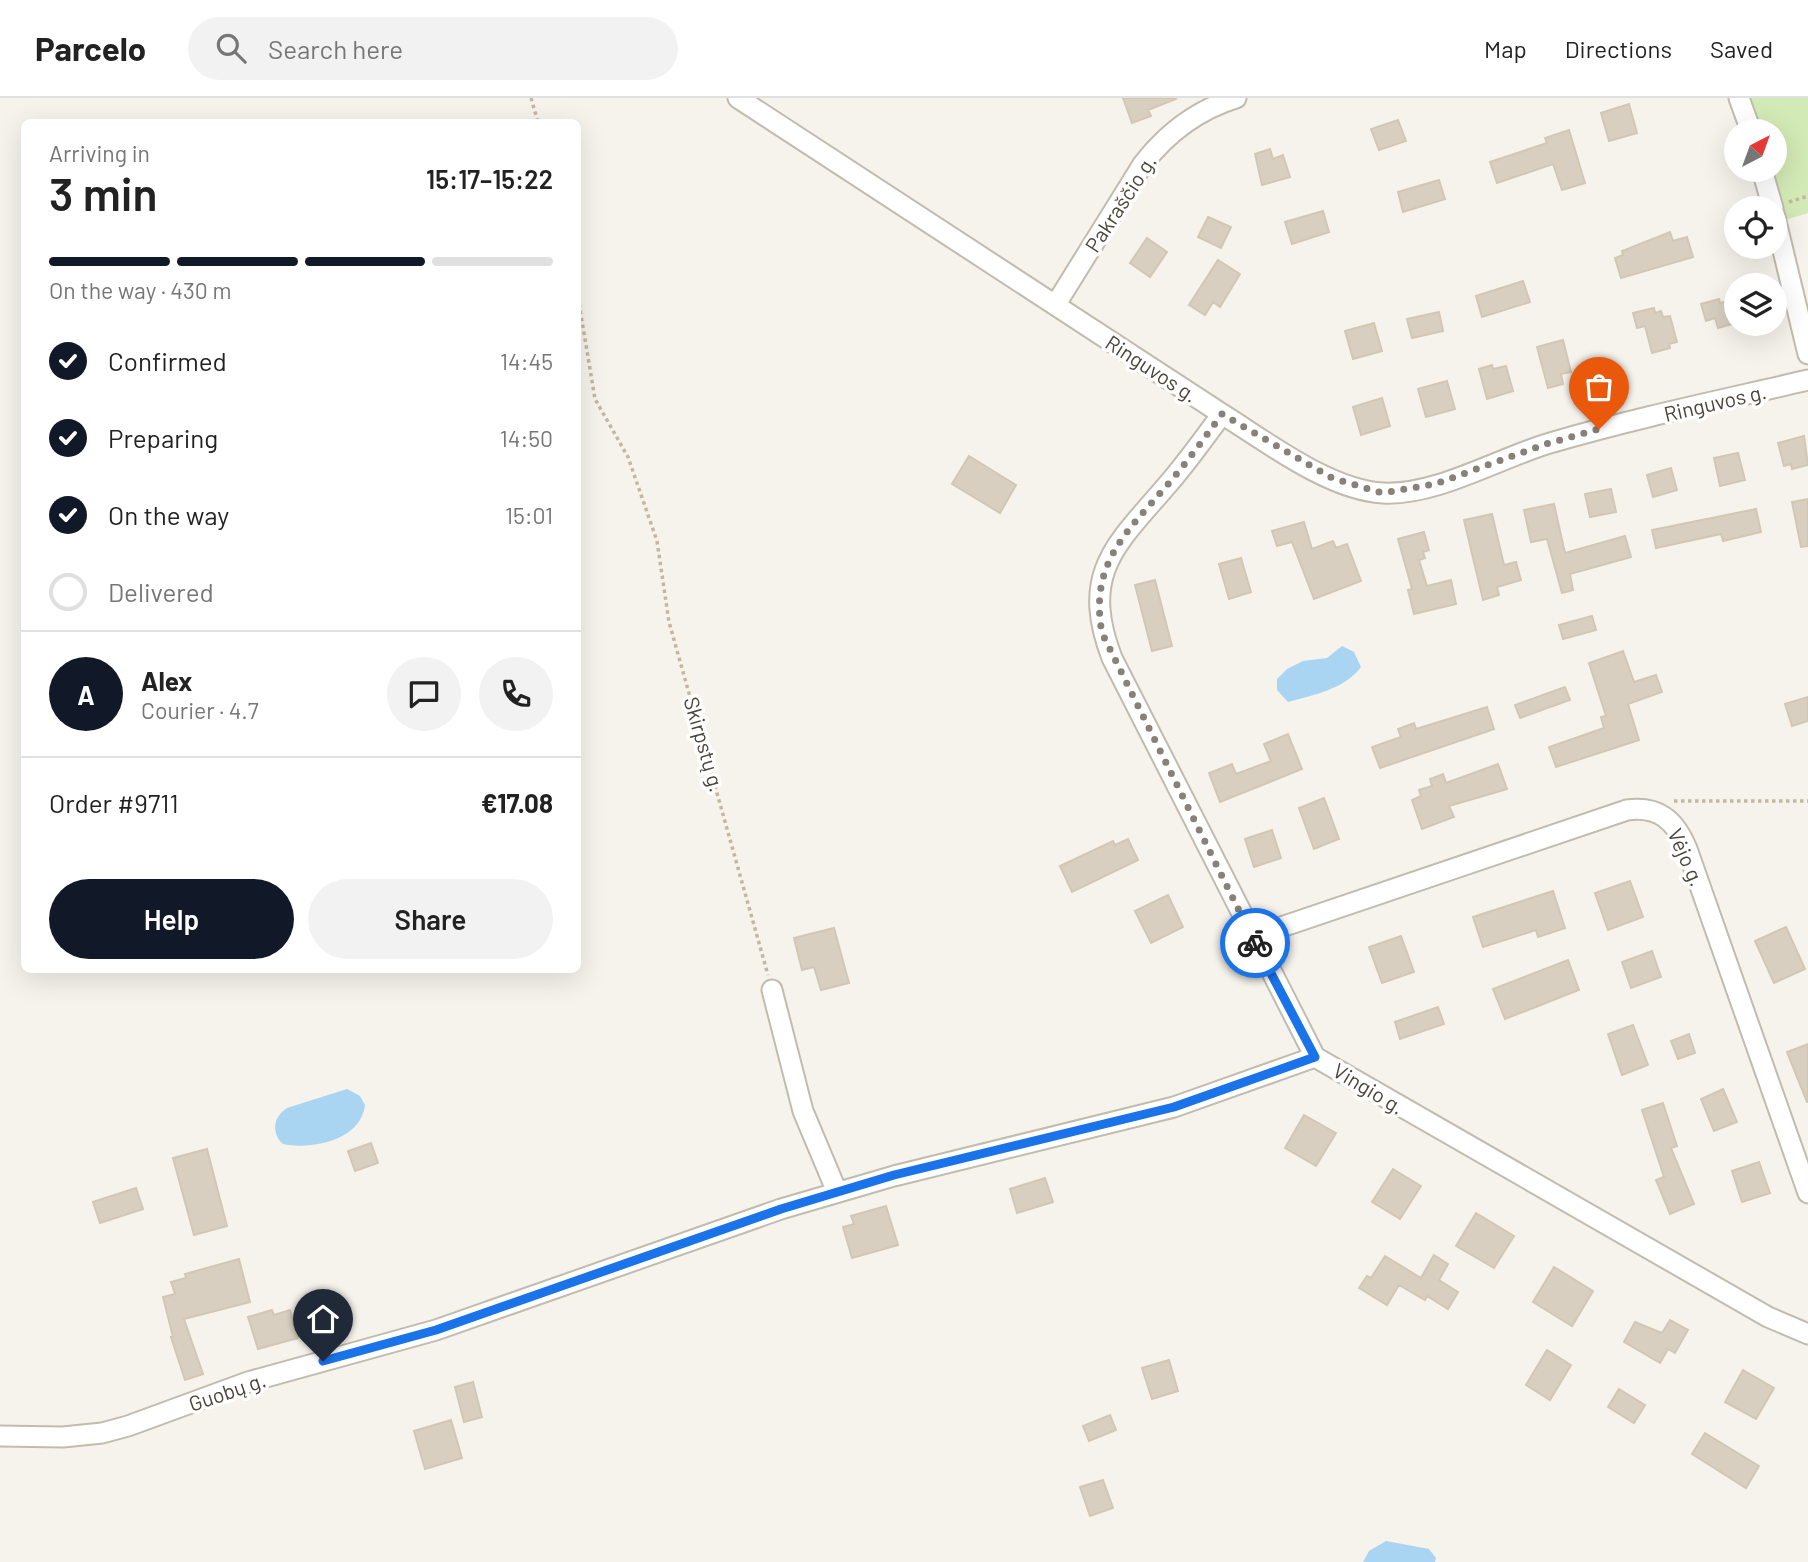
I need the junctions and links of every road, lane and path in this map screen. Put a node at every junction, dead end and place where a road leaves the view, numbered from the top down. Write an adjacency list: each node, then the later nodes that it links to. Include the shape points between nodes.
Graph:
1 (531, 98): 5 (path)
2 (738, 98): 8 (street, Ringuvos g.)
3 (1236, 98): 8 (street, Pakraščio g., via 1196,115 1160,144)
4 (1740, 98): 6 (street)
5 (537, 119)
6 (1747, 119)
7 (1785, 259): 10 (street)
8 (1056, 304): 12 (street, Ringuvos g.)
9 (581, 314): 16 (path, Skirpstų g., via 596,399 628,457 657,541 669,622)
10 (1808, 354)
11 (1808, 380): 12 (street, Ringuvos g., via 1625,422 1546,444 1435,484 1382,493 1332,478)
12 (1222, 414): 15 (street, Vingio g., via 1115,549 1099,587 1098,610 1112,657)
13 (1808, 801): 14 (path, via 1683,800 1670,802)
14 (1659, 812): 15 (street, Vėjo g., via 1627,810); 19 (street, Vėjo g., via 1670,819 1684,841)
15 (1252, 937): 17 (street, Vingio g.)
16 (772, 990): 18 (street, via 803,1111)
17 (1315, 1057): 18 (street, Guobų g., via 1174,1107); 20 (street, Vingio g., via 1743,1303)
18 (837, 1192): 21 (street, Guobų g., via 436,1330 248,1382 102,1433)
19 (1808, 1193)
20 (1808, 1335)
21 (0, 1436)

